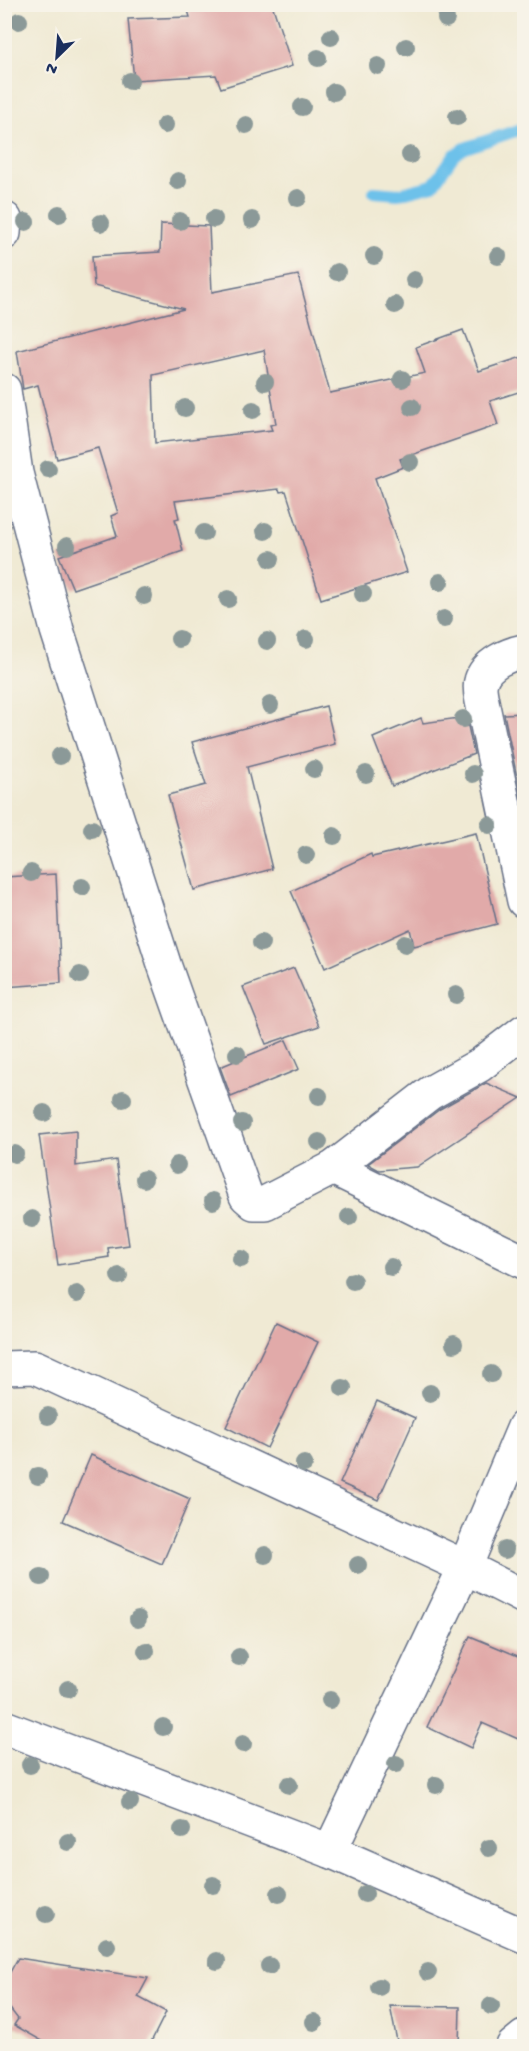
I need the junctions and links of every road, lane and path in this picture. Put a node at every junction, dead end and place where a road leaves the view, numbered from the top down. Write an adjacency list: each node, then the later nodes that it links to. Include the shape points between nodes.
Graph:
1 (5, 219): 2 (street)
2 (4, 233)
3 (4, 390): 7 (street, via 16,473 57,630 165,967 246,1197 254,1203 265,1203)
4 (525, 651): 5 (street, via 508,654 489,668 481,681)
5 (525, 901)
6 (525, 1031): 7 (street, via 480,1065 430,1093)
7 (333, 1168): 8 (street)
8 (525, 1262)
9 (4, 1368): 11 (street, via 35,1367)
10 (525, 1426): 11 (street)
11 (465, 1567): 12 (street); 14 (street)
12 (525, 1597)
13 (4, 1727): 14 (street)
14 (330, 1851): 15 (street)
15 (525, 1936)
16 (525, 2037): 17 (street)
17 (513, 2046)

